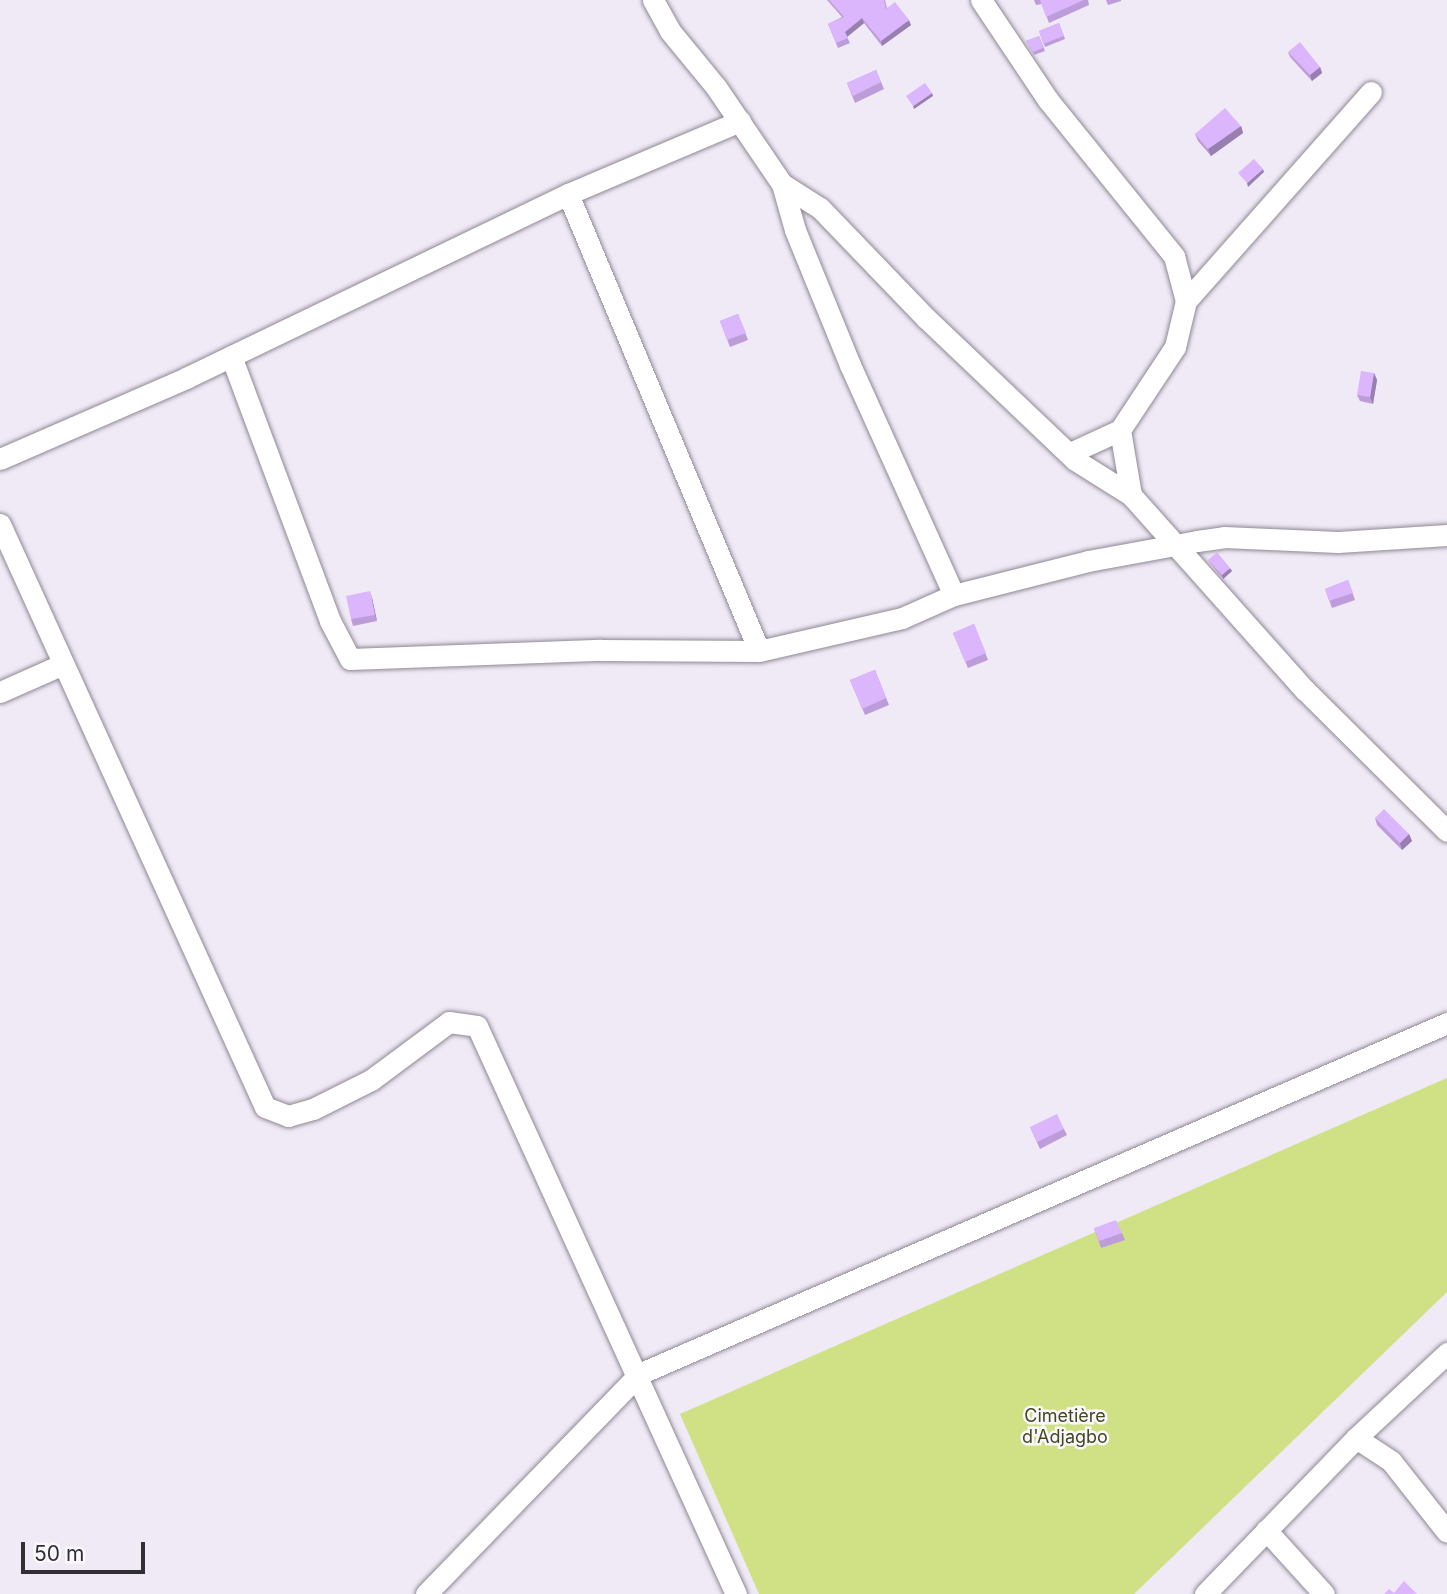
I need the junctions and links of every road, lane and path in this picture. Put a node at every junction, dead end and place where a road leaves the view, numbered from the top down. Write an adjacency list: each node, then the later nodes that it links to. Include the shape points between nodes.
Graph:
1 (653, 0): 4 (street, via 670,31)
2 (981, 0): 7 (street, via 1048,100 1174,257)
3 (1371, 92): 7 (street)
4 (740, 121): 5 (street); 6 (street)
5 (782, 184): 10 (street, via 820,208 927,319); 16 (street, via 795,230 850,365)
6 (568, 194): 8 (street); 17 (street)
7 (1186, 301): 9 (street, via 1175,347)
8 (231, 356): 11 (street); 17 (street, via 330,621 350,659 431,653)
9 (1120, 430): 10 (street); 12 (street)
10 (1070, 453): 12 (street)
11 (0, 459)
12 (1131, 495): 15 (street)
13 (0, 524): 18 (street)
14 (1447, 535): 15 (street, via 1338,542 1224,537)
15 (1174, 548): 16 (street, via 1088,561); 20 (street, via 1305,690)
16 (954, 595): 17 (street, via 902,618)
17 (759, 651)
18 (61, 665): 19 (street); 23 (street, via 265,1107 288,1116 313,1109 371,1080 449,1022 477,1026)
19 (0, 692)
20 (1447, 831)
21 (1447, 1023): 23 (street)
22 (1447, 1353): 24 (street)
23 (639, 1374): 27 (street); 28 (street)
24 (1356, 1438): 25 (street); 26 (street, via 1391,1461)
25 (1266, 1530): 29 (street); 30 (street)
26 (1447, 1532)
27 (426, 1594)
28 (736, 1594)
29 (1205, 1594)
30 (1324, 1594)

